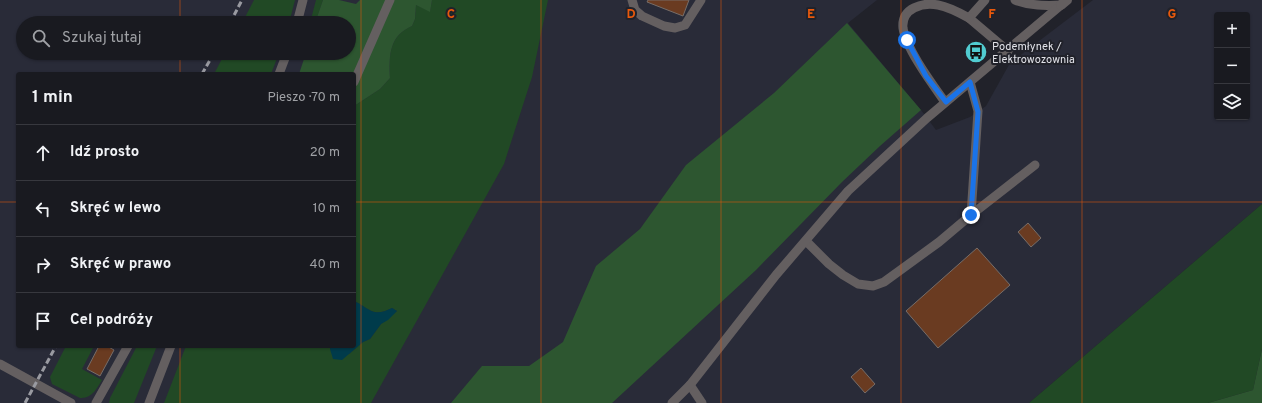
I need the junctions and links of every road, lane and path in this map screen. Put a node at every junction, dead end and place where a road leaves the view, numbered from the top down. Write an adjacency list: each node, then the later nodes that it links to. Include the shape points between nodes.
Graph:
1 (303, 0): 9 (lane)
2 (390, 0): 14 (lane)
3 (632, 0): 4 (lane, via 635,10 642,16 675,28 685,25)
4 (701, 0)
5 (985, 0): 10 (lane)
6 (1015, 0): 7 (lane)
7 (1026, 2): 8 (lane, via 1044,6)
8 (1064, 2): 11 (lane)
9 (299, 16)
10 (969, 18): 11 (lane); 16 (lane, via 939,5 929,4 914,8 908,12 904,20 903,28 907,40 926,76)
11 (1008, 51): 15 (lane)
12 (284, 60): 13 (lane)
13 (280, 72)
14 (356, 77)
15 (970, 82): 16 (lane); 18 (lane, via 978,112)
16 (946, 102): 19 (lane, via 848,191)
17 (1035, 165): 18 (lane)
18 (971, 215): 19 (lane, via 891,278 873,286 858,284 843,275)
19 (806, 241): 23 (lane, via 776,275)
20 (127, 348): 25 (lane)
21 (170, 348): 26 (lane)
22 (0, 364): 24 (lane)
23 (690, 385): 27 (lane); 28 (lane)
24 (69, 402)
25 (96, 403)
26 (149, 403)
27 (672, 403)
28 (702, 403)

